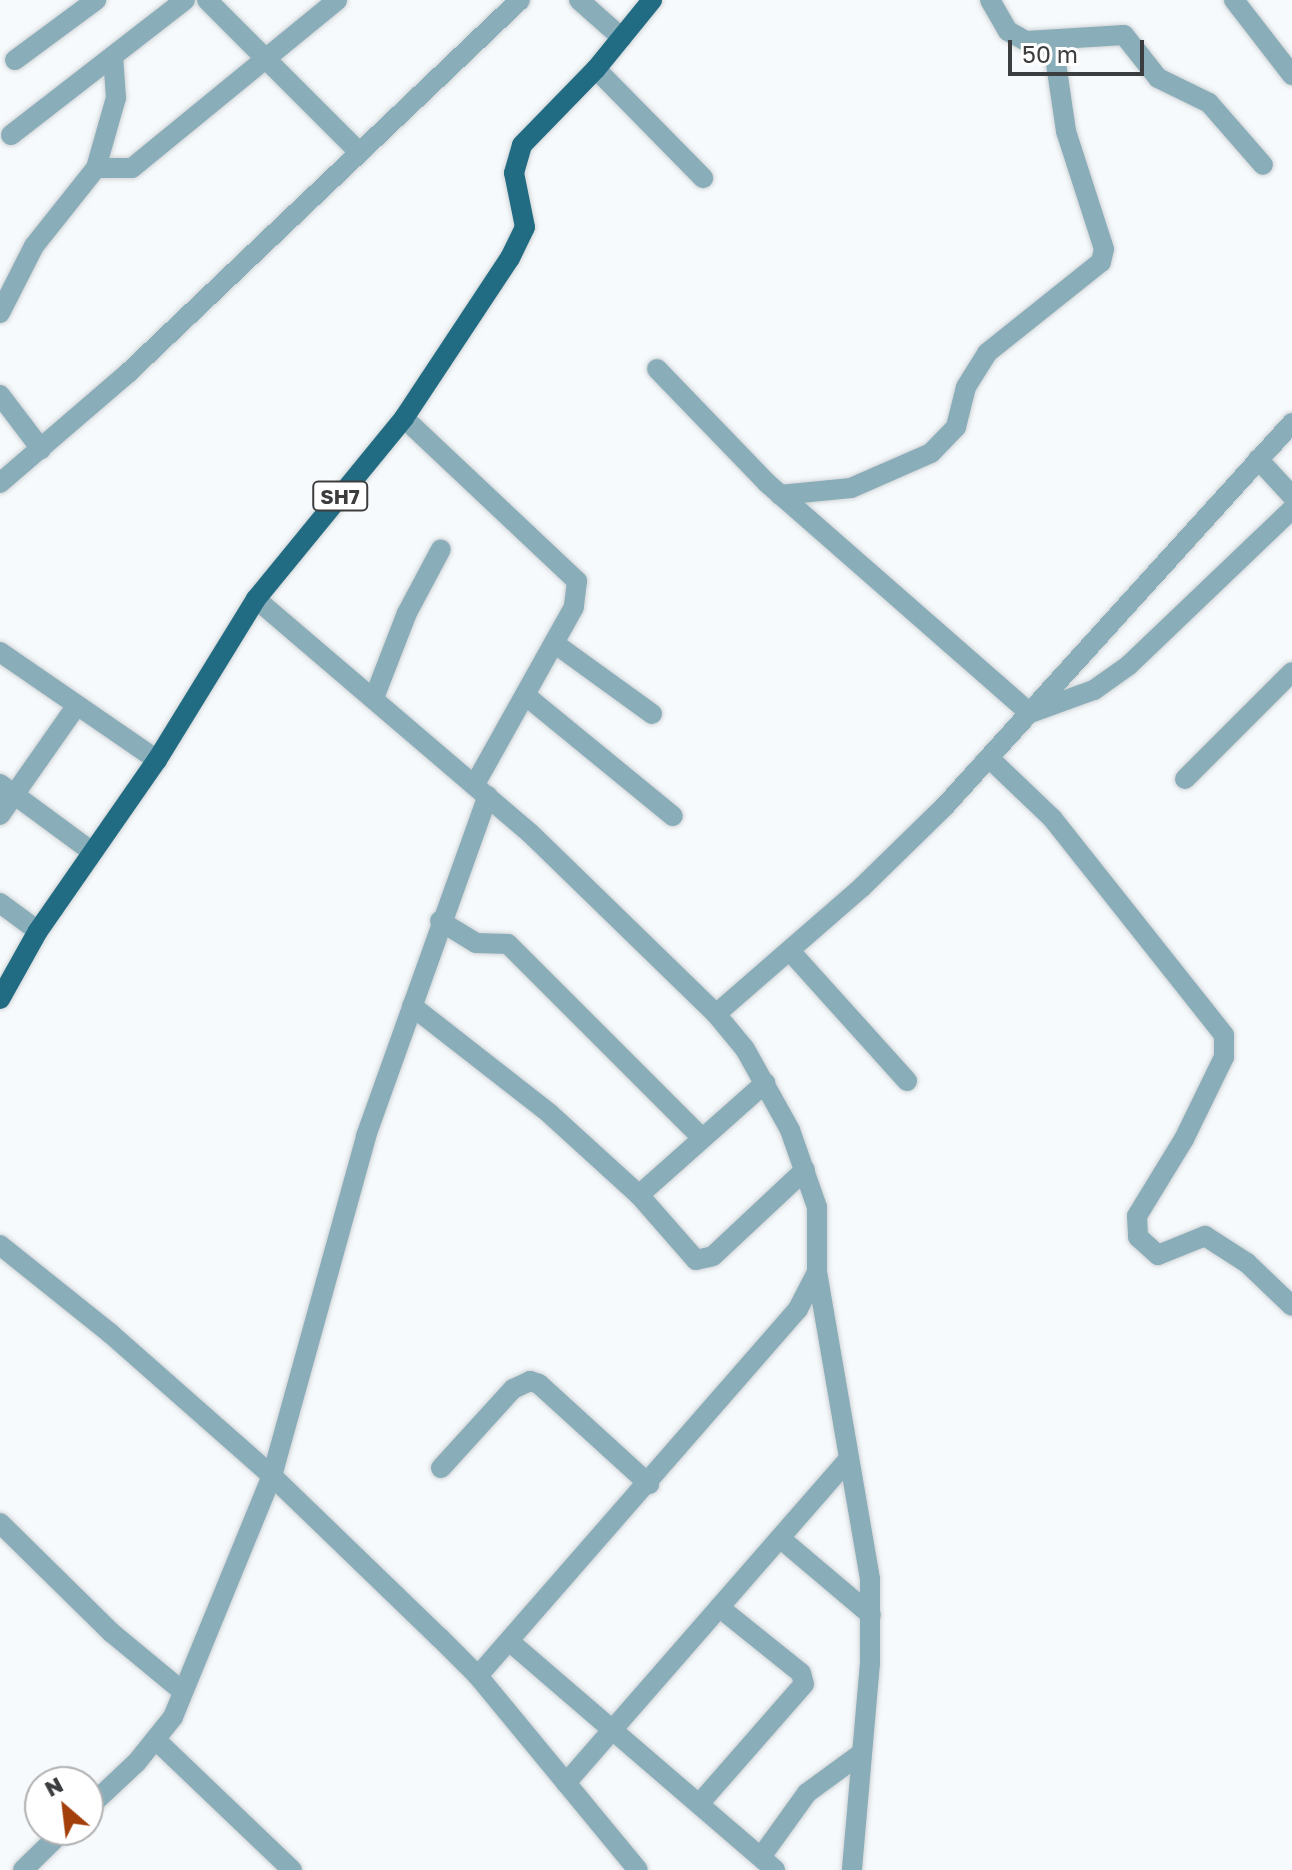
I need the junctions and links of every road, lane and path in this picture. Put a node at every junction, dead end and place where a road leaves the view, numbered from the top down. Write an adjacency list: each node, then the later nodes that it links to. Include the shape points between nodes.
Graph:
1 (96, 0): 13 (street)
2 (185, 0): 12 (street)
3 (207, 0): 14 (street)
4 (337, 0): 14 (street)
5 (520, 0): 18 (street)
6 (579, 0): 10 (street)
7 (652, 0): 10 (main road, SH7)
8 (990, 0): 11 (street, via 1008,31 1026,41)
9 (1234, 0): 16 (street)
10 (622, 38): 15 (main road, SH7)
11 (1053, 43): 19 (street, via 1109,32 1124,35 1158,78 1209,103); 30 (street, via 1066,131 1104,249 1101,262 987,353 966,387 956,427 931,453 851,488)
12 (113, 56): 17 (street); 20 (street, via 116,98)
13 (15, 60)
14 (266, 61): 18 (street); 20 (street, via 132,168)
15 (596, 69): 21 (street); 25 (main road, SH7, via 522,145 514,173 525,214 522,239)
16 (1292, 75)
17 (11, 135)
18 (359, 152): 27 (street)
19 (1263, 165)
20 (96, 168): 22 (street, via 34,246)
21 (703, 178)
22 (0, 313)
23 (657, 369): 30 (street)
24 (3, 407): 27 (street)
25 (404, 418): 34 (main road, SH7); 35 (street, via 570,569 579,593)
26 (1292, 423): 28 (street)
27 (41, 449): 29 (street)
28 (1258, 459): 31 (street); 41 (street)
29 (0, 483)
30 (780, 495): 41 (street)
31 (1292, 496)
32 (1292, 509): 41 (street, via 1129,665 1094,690)
33 (441, 549): 39 (street, via 407,613)
34 (256, 599): 39 (street); 44 (main road, SH7)
35 (554, 643): 38 (street); 42 (street)
36 (0, 652): 40 (street)
37 (1292, 672): 45 (street)
38 (525, 695): 47 (street); 49 (street)
39 (374, 698): 47 (street)
40 (77, 705): 44 (street); 46 (street)
41 (1030, 713): 43 (street)
42 (652, 714)
43 (989, 758): 54 (street, via 862,887); 66 (street, via 1052,818 1224,1035 1224,1057 1184,1139 1137,1216 1138,1237 1158,1255 1205,1236 1247,1263)
44 (157, 760): 50 (main road, SH7)
45 (1185, 779)
46 (7, 789): 48 (street); 50 (street)
47 (481, 790): 52 (street); 58 (street)
48 (0, 815)
49 (673, 816)
50 (91, 851): 53 (main road, SH7)
51 (0, 903): 53 (street)
52 (440, 921): 57 (street); 61 (street, via 476,943 508,944)
53 (38, 931): 55 (main road, SH7)
54 (790, 951): 58 (street); 59 (street)
55 (6, 970): 56 (main road, SH7)
56 (0, 999)
57 (412, 1006): 63 (street, via 488,1062); 69 (street, via 366,1136)
58 (716, 1014): 60 (street)
59 (907, 1081)
60 (765, 1083): 61 (street); 62 (street)
61 (701, 1137): 63 (street)
62 (805, 1170): 63 (street, via 703,1260 689,1256); 65 (street, via 821,1238)
63 (639, 1195)
64 (0, 1245): 69 (street, via 110,1333)
65 (817, 1272): 67 (street); 70 (street, via 798,1309)
66 (1292, 1306)
67 (849, 1459): 72 (street); 74 (street, via 865,1530)
68 (441, 1468): 70 (street, via 513,1389 530,1381)
69 (272, 1476): 76 (street); 77 (street)
70 (649, 1484): 75 (street)
71 (0, 1523): 77 (street, via 112,1633)
72 (780, 1538): 73 (street); 74 (street)
73 (719, 1607): 78 (street); 83 (street, via 801,1673 804,1684)
74 (871, 1615): 80 (street)
75 (509, 1641): 76 (street); 78 (street)
76 (478, 1676): 81 (street)
77 (182, 1691): 79 (street)
78 (614, 1730): 81 (street); 83 (street)
79 (156, 1740): 82 (street); 87 (street)
80 (859, 1755): 85 (street, via 807,1793); 89 (street)
81 (566, 1783): 88 (street)
82 (104, 1792)
83 (699, 1804): 85 (street)
84 (48, 1846): 86 (street)
85 (768, 1864)
86 (23, 1870)
87 (292, 1870)
88 (638, 1870)
89 (852, 1870)

